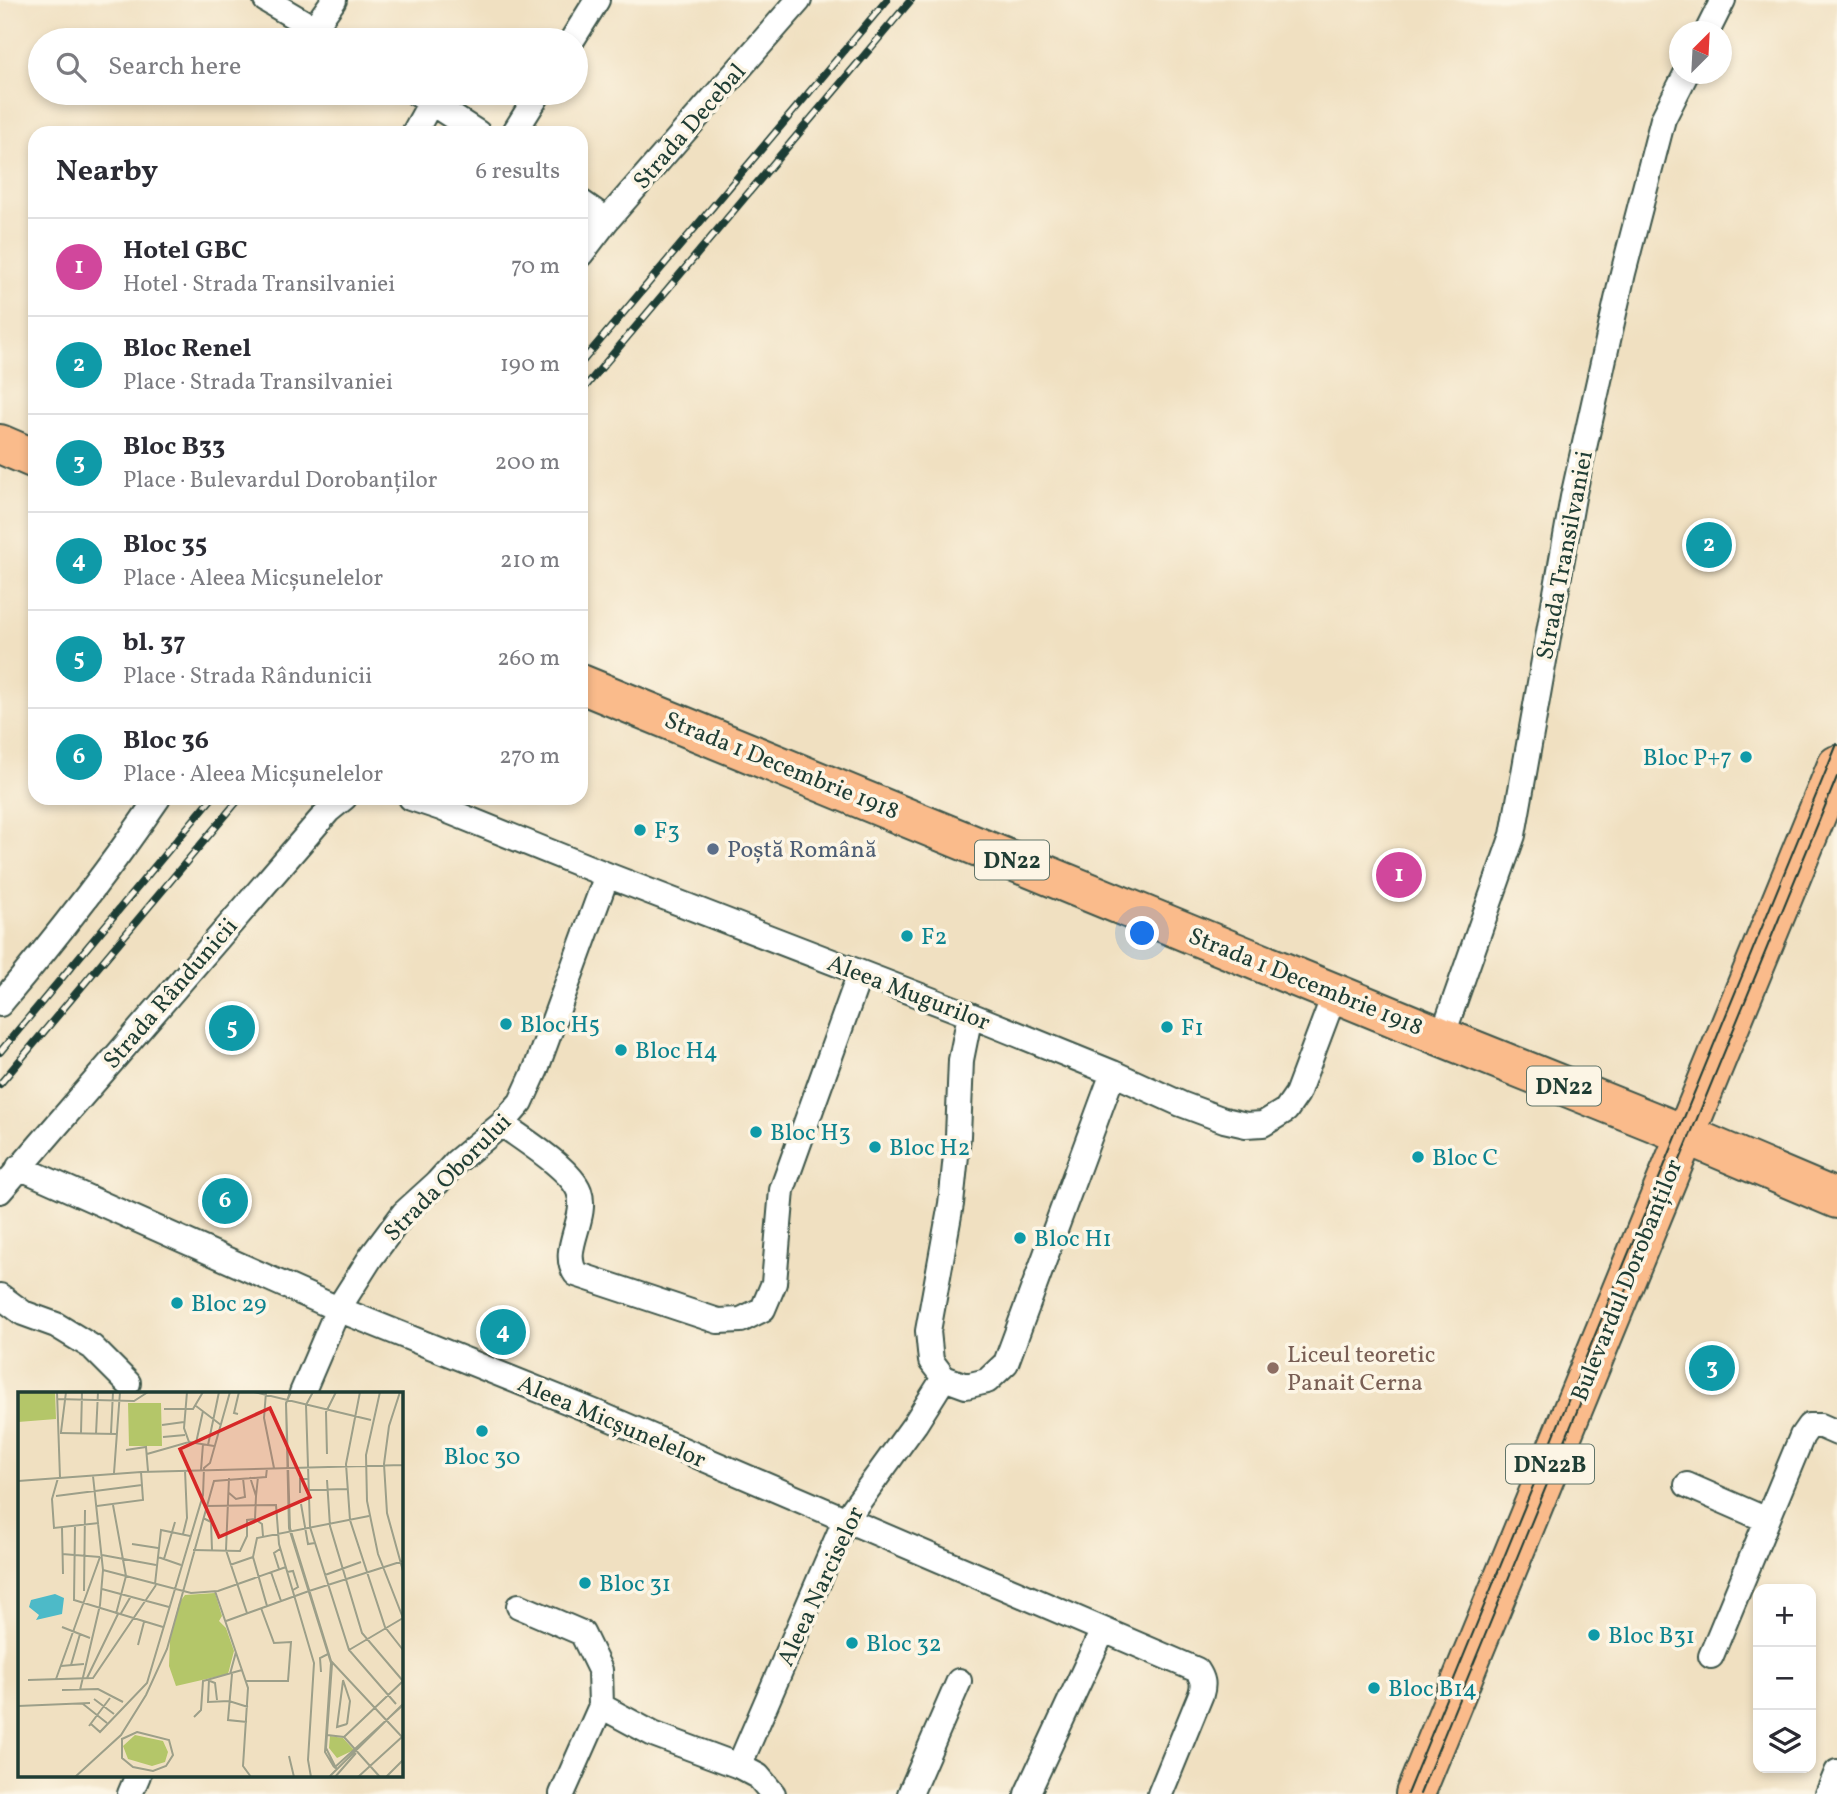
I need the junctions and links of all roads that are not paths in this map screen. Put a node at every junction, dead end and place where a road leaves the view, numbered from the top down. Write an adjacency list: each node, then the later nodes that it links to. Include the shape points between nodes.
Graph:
1 (267, 0): 7 (street)
2 (334, 0): 8 (street)
3 (597, 0): 9 (street)
4 (799, 0): 18 (street, Strada Decebal)
5 (1723, 0): 6 (street)
6 (1712, 21)
7 (314, 28)
8 (326, 28)
9 (580, 28)
10 (1681, 84): 32 (street, Strada Transilvaniei, via 1663,119 1623,273 1569,523 1513,835)
11 (421, 105): 14 (street)
12 (434, 105): 15 (street)
13 (532, 105): 16 (street)
14 (416, 126)
15 (467, 126)
16 (518, 126)
17 (588, 207): 18 (street)
18 (607, 220): 19 (street, Strada Decebal)
19 (588, 245)
20 (0, 444): 21 (main road)
21 (28, 456)
22 (588, 687): 29 (main road, Strada 1 Decembrie 1918 / DN22)
23 (1837, 765): 35 (main road, Bulevardul Dorobanților / DN22B)
24 (153, 805): 30 (street, via 76,911)
25 (335, 805): 36 (street, Strada Rândunicii)
26 (432, 805): 27 (street, Aleea Mugurilor)
27 (607, 875): 28 (street, Aleea Mugurilor); 34 (street, Strada Oborului, via 536,1069 521,1101)
28 (860, 973): 31 (street, Aleea Mugurilor); 34 (street, via 782,1190 774,1283 763,1309 741,1320 718,1321 576,1274 570,1255 582,1210 579,1190 565,1171)
29 (1335, 993): 32 (main road, Strada 1 Decembrie 1918 / DN22); 33 (street, Aleea Mugurilor, via 1297,1094 1286,1110 1263,1125 1224,1120)
30 (0, 1004)
31 (970, 1015): 33 (street, Aleea Mugurilor); 41 (street, via 961,1060 951,1204 928,1331 931,1361)
32 (1442, 1037): 35 (main road, Strada 1 Decembrie 1918 / DN22)
33 (1112, 1073): 41 (street, via 1006,1363 987,1381 966,1386)
34 (502, 1124): 40 (street, Strada Oborului, via 404,1213)
35 (1686, 1135): 38 (main road, Strada 1 Decembrie 1918 / DN22); 62 (main road, Bulevardul Dorobanților / DN22B)
36 (19, 1167): 37 (street, Strada Rândunicii); 40 (street, Aleea Micșunelelor)
37 (0, 1191)
38 (1837, 1199)
39 (0, 1296): 42 (street, via 23,1313 92,1347)
40 (338, 1309): 43 (street, Strada Oborului); 47 (street, Aleea Micșunelelor)
41 (944, 1378): 47 (street, Aleea Narciselor)
42 (128, 1383)
43 (302, 1392)
44 (1837, 1433): 46 (street, via 1809,1426)
45 (1687, 1485): 46 (street)
46 (1767, 1520): 50 (street)
47 (847, 1521): 49 (street, Aleea Micșunelelor); 53 (street, Aleea Narciselor)
48 (519, 1606): 52 (street, via 582,1633 600,1670)
49 (1103, 1630): 60 (street); 61 (street, Aleea Micșunelelor, via 1188,1665 1202,1677 1201,1694)
50 (1711, 1656)
51 (959, 1681): 59 (street)
52 (601, 1706): 53 (street, via 653,1734); 57 (street)
53 (739, 1766): 58 (street, via 758,1776)
54 (1837, 1772): 63 (street)
55 (138, 1776): 56 (street)
56 (130, 1794)
57 (562, 1794)
58 (773, 1794)
59 (910, 1794)
60 (1027, 1794)
61 (1160, 1794)
62 (1415, 1794)
63 (1828, 1794)

